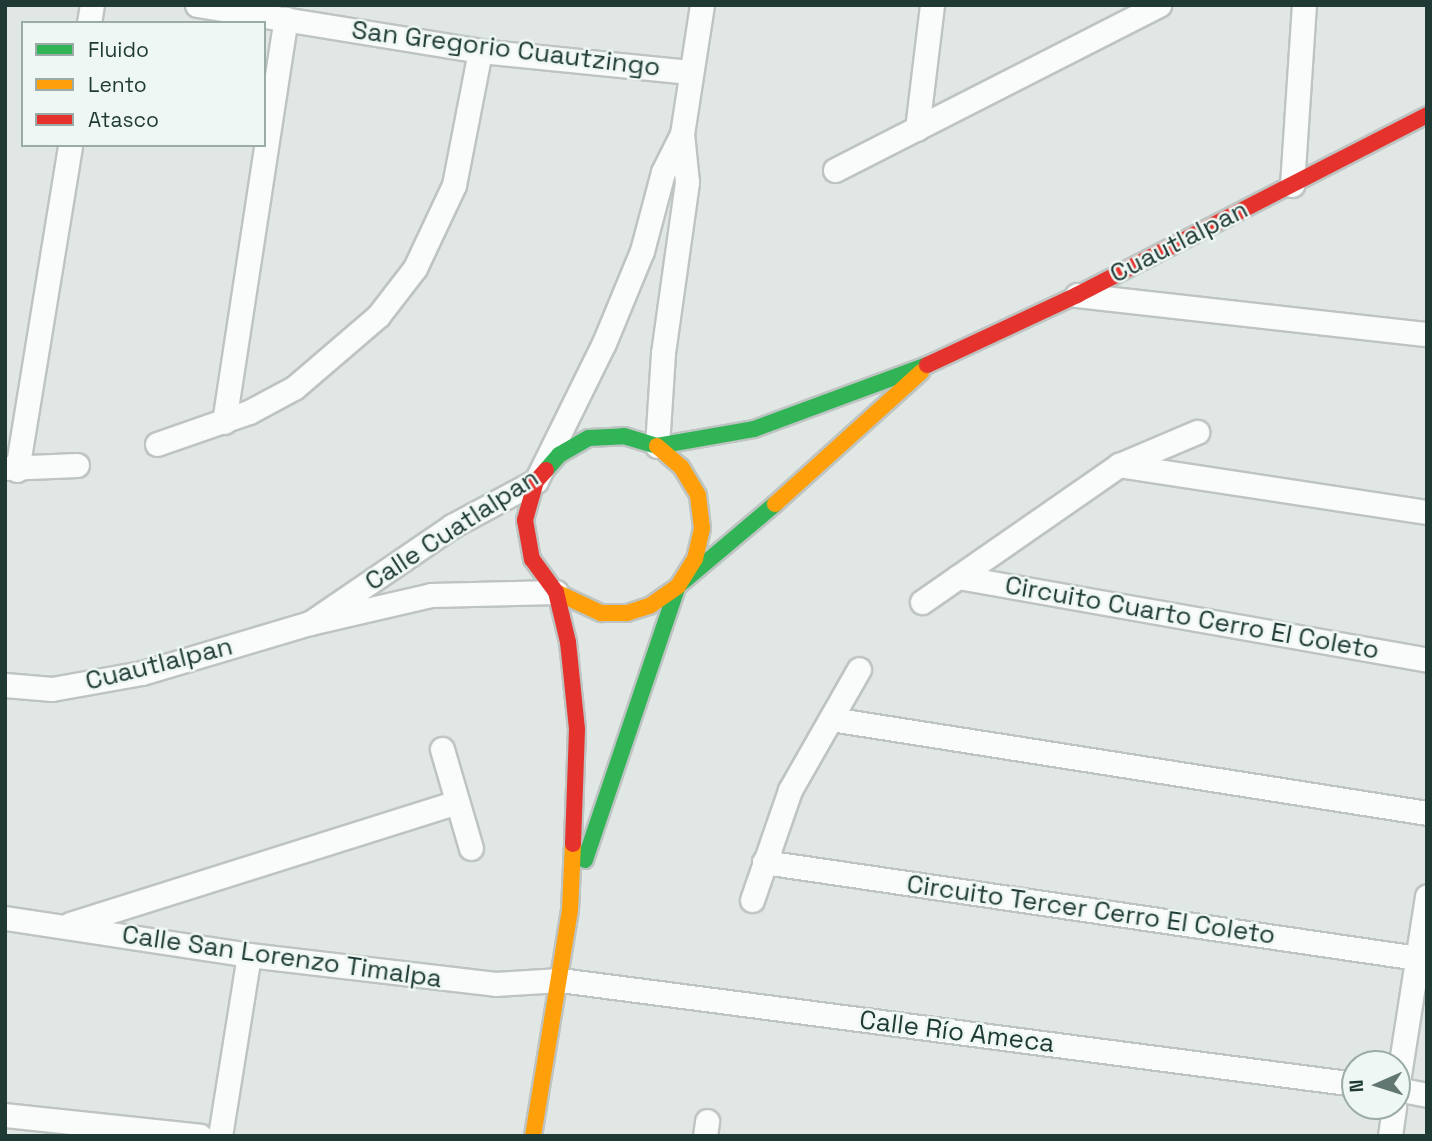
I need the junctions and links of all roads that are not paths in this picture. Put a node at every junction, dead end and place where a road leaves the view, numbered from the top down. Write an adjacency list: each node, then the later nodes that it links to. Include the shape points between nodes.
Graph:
1 (197, 5): 6 (street, San Gregorio Cuautzingo)
2 (702, 5): 8 (street)
3 (932, 5): 10 (street)
4 (1159, 5): 10 (street)
5 (1304, 5): 14 (street)
6 (286, 19): 7 (street, San Gregorio Cuautzingo); 18 (street)
7 (480, 51): 8 (street, San Gregorio Cuautzingo); 18 (street, via 454,185 415,268 378,316 335,357 294,388)
8 (691, 72): 11 (street)
9 (1427, 115): 14 (street, Cuautlalpan)
10 (917, 130): 13 (street)
11 (682, 134): 21 (street, via 687,182 663,353); 25 (street, via 663,172 642,251 604,343)
12 (70, 147): 24 (street)
13 (835, 170)
14 (1292, 186): 15 (street, Cuautlalpan)
15 (1077, 295): 16 (street); 17 (street, Cuautlalpan)
16 (1427, 334)
17 (929, 364): 21 (street, Calle Cuatlalpan, via 754,429); 28 (street, via 823,463)
18 (224, 422): 20 (street)
19 (1197, 432): 22 (street, Circuito Cuarto Cerro El Coleto)
20 (157, 444)
21 (657, 446): 25 (street, Calle Cuatlalpan, via 624,436 589,439 559,455); 28 (street, via 681,467 698,495 702,528 695,559)
22 (1119, 464): 26 (street); 27 (street, Circuito Cuarto Cerro El Coleto)
23 (77, 465): 24 (street)
24 (11, 469)
25 (536, 481): 29 (street, via 525,520 527,533 532,559); 31 (street, Calle Cuatlalpan, via 452,526)
26 (1427, 512)
27 (958, 577): 30 (street, Circuito Cuarto Cerro El Coleto); 32 (street, Circuito Cuarto Cerro El Coleto)
28 (677, 586): 29 (street, Calle Cuatlalpan, via 651,605 627,613 601,613); 43 (street)
29 (556, 592): 31 (street, Calle Cuatlalpan, via 431,595); 43 (street, via 570,654 577,729)
30 (922, 602)
31 (310, 623): 34 (street, Cuautlalpan, via 142,673 52,689)
32 (1427, 660)
33 (859, 669): 35 (street)
34 (5, 685)
35 (831, 719): 38 (street); 40 (street, via 790,790)
36 (442, 749): 37 (street)
37 (457, 802): 39 (street); 45 (street)
38 (1427, 813)
39 (471, 848)
40 (764, 862): 42 (street); 47 (street, Circuito Tercer Cerro El Coleto)
41 (1427, 896): 47 (street)
42 (752, 900)
43 (570, 910): 48 (street)
44 (5, 918): 45 (street, Calle San Lorenzo Timalpa)
45 (62, 927): 46 (street, Calle San Lorenzo Timalpa)
46 (249, 955): 48 (street, Calle San Lorenzo Timalpa, via 495,984); 53 (street)
47 (1417, 958): 49 (street)
48 (559, 980): 50 (street, Calle Río Ameca); 54 (street)
49 (1403, 1050)
50 (1341, 1082)
51 (5, 1115): 52 (street)
52 (200, 1136)
53 (220, 1136)
54 (533, 1136)

